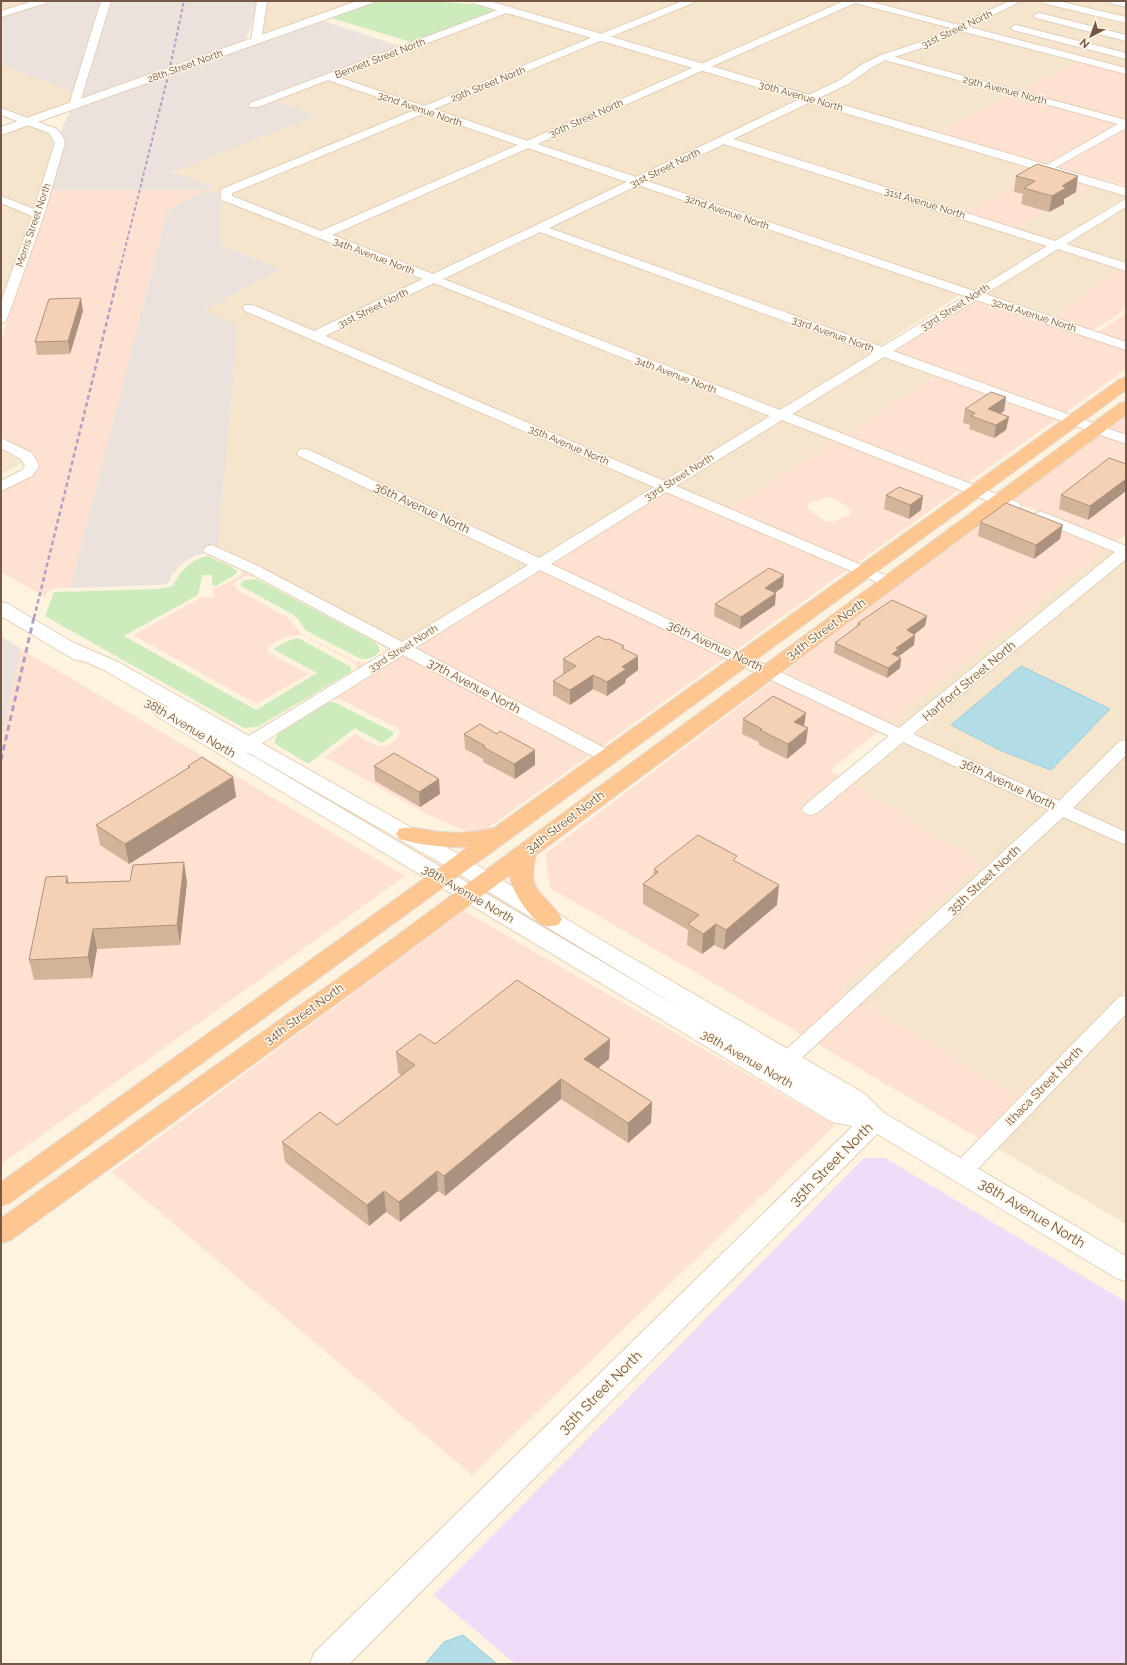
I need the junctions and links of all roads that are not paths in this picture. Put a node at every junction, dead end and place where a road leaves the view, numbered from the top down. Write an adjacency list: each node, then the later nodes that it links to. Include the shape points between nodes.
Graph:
1 (43, 1): 14 (street)
2 (106, 1): 28 (street)
3 (262, 1): 21 (street)
4 (368, 1): 21 (street, 28th Street North)
5 (477, 1): 13 (street, 30th Avenue North)
6 (852, 1): 24 (street, 30th Street North)
7 (857, 1): 17 (street)
8 (1016, 1): 17 (street, 31st Street North)
9 (1046, 1): 16 (street)
10 (1113, 1): 12 (street)
11 (685, 2): 19 (street, 29th Street North)
12 (1126, 4)
13 (506, 10): 19 (street, 30th Avenue North); 26 (street, Bennett Street North)
14 (1, 14)
15 (1039, 16): 20 (street)
16 (1126, 20)
17 (960, 28): 23 (street, 31st Street North, via 930,42); 25 (street)
18 (1016, 28): 22 (street)
19 (602, 38): 24 (street, 30th Avenue North); 30 (street, 29th Street North)
20 (1126, 38)
21 (256, 41): 28 (street, 28th Street North)
22 (1126, 56)
23 (884, 57): 27 (street, 31st Street North, via 844,82); 33 (street, 29th Avenue North)
24 (701, 67): 27 (street, 30th Avenue North); 36 (street, 30th Street North)
25 (1126, 72)
26 (328, 77): 29 (street, Bennett Street North); 30 (street, 32nd Avenue North)
27 (809, 99): 35 (street, 31st Street North); 37 (street, 30th Avenue North)
28 (74, 105): 32 (street, 28th Street North)
29 (254, 105)
30 (424, 110): 36 (street, 32nd Avenue North); 40 (street, 29th Street North, via 226,190)
31 (1, 111): 32 (street)
32 (28, 122): 34 (street, 28th Street North); 43 (street, Morris Street North, via 53,131 60,143)
33 (1126, 123): 37 (street)
34 (1, 131)
35 (724, 140): 38 (street, 31st Street North); 46 (street, 31st Avenue North)
36 (527, 145): 38 (street, 32nd Avenue North); 45 (street, 30th Street North)
37 (1047, 169): 39 (street, 30th Avenue North)
38 (637, 182): 44 (street, 31st Street North); 49 (street, 32nd Avenue North)
39 (1126, 192)
40 (226, 198): 45 (street, 34th Avenue North)
41 (1, 199): 43 (street)
42 (1126, 202): 46 (street, 33rd Street North)
43 (38, 215): 51 (street, Morris Street North)
44 (539, 228): 48 (street, 31st Street North); 54 (street, 33rd Avenue North)
45 (320, 236): 48 (street, 34th Avenue North)
46 (1057, 244): 47 (street, 31st Avenue North); 49 (street, 33rd Street North)
47 (1126, 267)
48 (433, 279): 52 (street, 31st Street North); 57 (street, 34th Avenue North)
49 (974, 295): 53 (street, 32nd Avenue North); 54 (street, 33rd Street North)
50 (250, 308): 52 (street, 35th Avenue North)
51 (2, 313)
52 (314, 336): 63 (street, 35th Avenue North)
53 (1126, 346)
54 (882, 352): 57 (street, 33rd Street North); 58 (street, 33rd Avenue North)
55 (1126, 382): 58 (highway, 34th Street North)
56 (1126, 407): 59 (highway, 34th Street North)
57 (780, 416): 63 (street, 33rd Street North); 65 (street, 34th Avenue North)
58 (1073, 421): 59 (street, 33rd Avenue North); 65 (highway, 34th Street North)
59 (1096, 429): 60 (street, 33rd Avenue North); 66 (highway, 34th Street North)
60 (1126, 440)
61 (1, 442): 64 (street, via 27,456 32,466 27,473)
62 (304, 452): 69 (street, 36th Avenue North)
63 (665, 486): 69 (street, 33rd Street North); 70 (street, 35th Avenue North)
64 (1, 487)
65 (976, 491): 66 (street, 34th Avenue North); 70 (highway, 34th Street North)
66 (1000, 501): 68 (street, 34th Avenue North); 71 (highway, 34th Street North)
67 (211, 550): 73 (street, 37th Avenue North, via 253,569)
68 (1126, 551): 77 (street, Hartford Street North)
69 (540, 563): 73 (street, 33rd Street North); 74 (street, 36th Avenue North)
70 (865, 571): 71 (street, 35th Avenue North); 74 (highway, 34th Street North)
71 (890, 582): 75 (highway, 34th Street North)
72 (1, 608): 79 (street, 38th Avenue North, via 71,648 144,700)
73 (403, 648): 79 (street, 33rd Street North); 80 (street, 37th Avenue North)
74 (744, 659): 75 (street, 36th Avenue North); 76 (highway, 34th Street North)
75 (769, 671): 77 (street, 36th Avenue North); 81 (highway, 34th Street North)
76 (664, 717): 80 (highway, 34th Street North); 81 (highway, via 664,725 635,751 632,764)
77 (903, 736): 82 (street, Hartford Street North); 83 (street, 36th Avenue North)
78 (1126, 745): 83 (street, 35th Street North)
79 (240, 748): 85 (street, 38th Avenue North); 88 (street, 38th Avenue North)
80 (608, 757): 84 (highway, 34th Street North)
81 (634, 772): 87 (highway, 34th Street North)
82 (811, 809)
83 (1061, 809): 86 (street, 36th Avenue North); 92 (street, 35th Street North)
84 (503, 833): 85 (highway, via 476,840 455,841); 88 (highway, 34th Street North)
85 (406, 834): 88 (street, 38th Avenue North)
86 (1126, 839)
87 (526, 851): 89 (highway, 34th Street North); 90 (highway, via 521,880 527,894)
88 (450, 871): 89 (street, 38th Avenue North); 95 (highway, 34th Street North)
89 (478, 887): 90 (street, 38th Avenue North); 93 (street, 38th Avenue North, via 841,1115); 96 (highway, 34th Street North)
90 (550, 919): 92 (street, 38th Avenue North)
91 (1126, 1002): 94 (street, Ithaca Street North)
92 (787, 1060): 93 (street, 38th Avenue North, via 856,1101)
93 (875, 1120): 94 (street, 38th Avenue North); 98 (street, 35th Street North)
94 (962, 1171): 97 (street, 38th Avenue North)
95 (1, 1196)
96 (1, 1232)
97 (1126, 1270)
98 (326, 1664)

